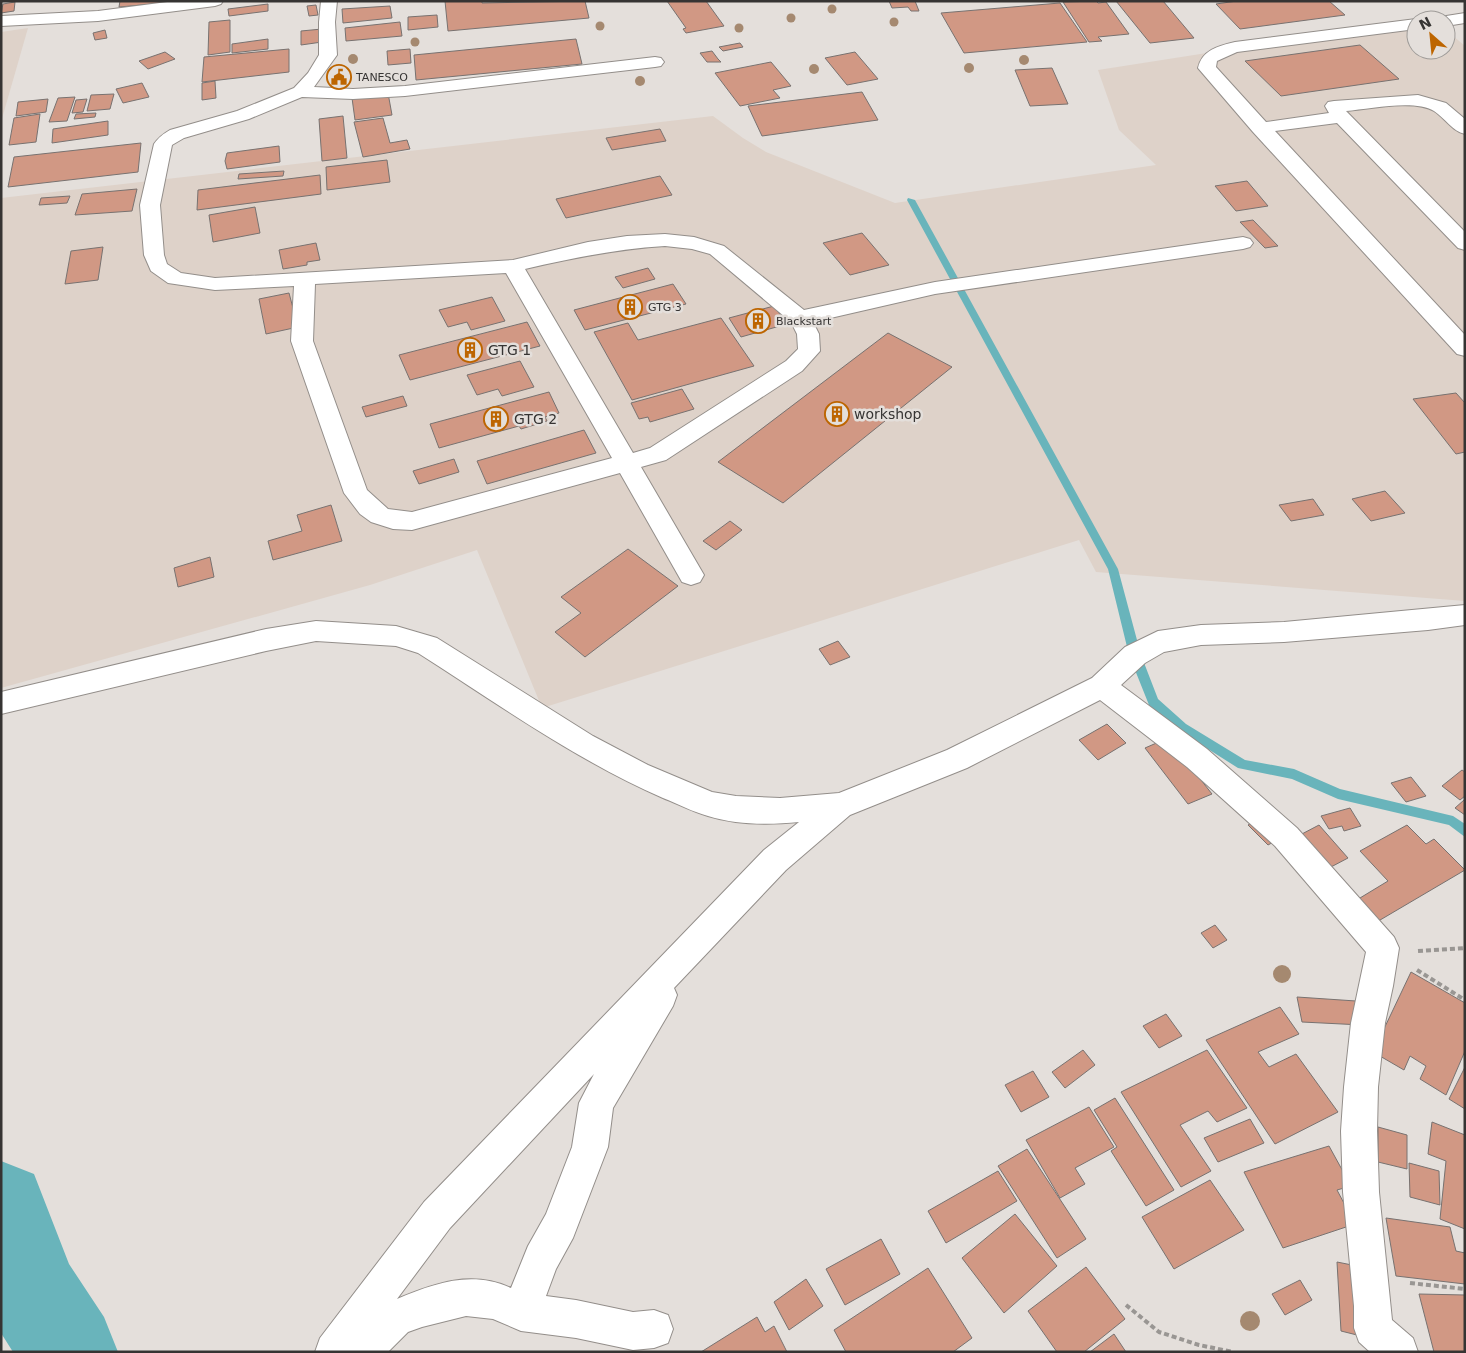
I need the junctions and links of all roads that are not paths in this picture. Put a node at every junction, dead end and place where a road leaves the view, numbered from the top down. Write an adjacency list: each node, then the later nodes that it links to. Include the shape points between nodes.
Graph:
1 (215, 1): 3 (street, via 98,16)
2 (329, 1): 6 (street, via 328,55)
3 (1, 21)
4 (1406, 25): 8 (street, via 1235,47 1209,59 1207,68)
5 (655, 62): 6 (street, via 405,91 353,94)
6 (300, 92): 13 (street, via 243,115 167,139 163,144 150,205 158,267 175,279 215,284)
7 (1341, 117): 8 (street); 9 (street, via 1334,106 1418,100 1440,107); 11 (street)
8 (1260, 128): 15 (street)
9 (1465, 129)
10 (1243, 243): 14 (street, via 935,288)
11 (1465, 244)
12 (513, 266): 13 (street); 14 (street, via 627,242 694,242 717,250); 16 (street)
13 (305, 279): 16 (street, via 302,340 356,493 373,513 390,520 412,521)
14 (800, 318): 16 (street, via 808,334 808,351 794,366 658,454)
15 (1465, 348)
16 (626, 463): 17 (street)
17 (691, 576)
18 (1465, 615): 19 (street, via 1284,632 1201,635 1158,642 1135,655)
19 (1102, 686): 21 (street, via 957,758); 27 (street, via 1197,758 1286,837 1383,948 1368,1023 1361,1087 1361,1192 1373,1328)
20 (1, 703): 21 (street, via 299,634 388,636 427,645 583,744 638,774 709,804 780,811)
21 (840, 806): 22 (street, via 775,860)
22 (687, 953): 23 (street, via 596,1103 590,1146 560,1225 540,1259); 25 (street, via 437,1215)
23 (521, 1312): 24 (street, via 633,1331); 26 (street, via 495,1300 466,1296 395,1319)
24 (654, 1329)
25 (334, 1352)
26 (359, 1352)
27 (1399, 1352)

